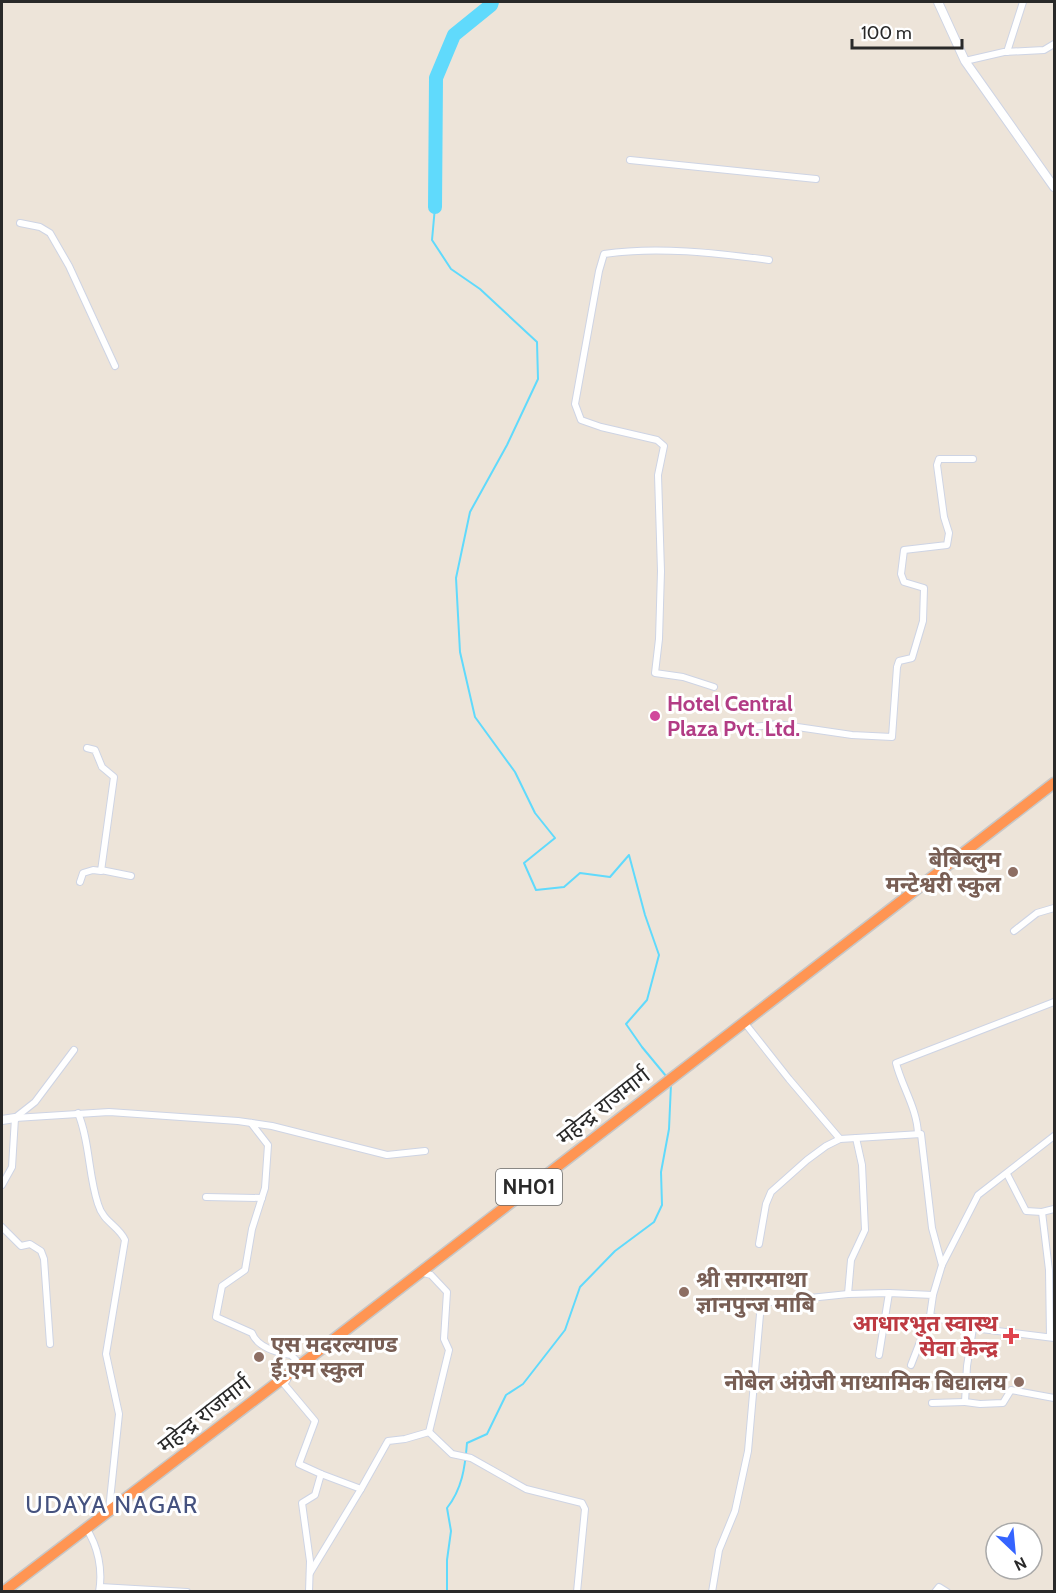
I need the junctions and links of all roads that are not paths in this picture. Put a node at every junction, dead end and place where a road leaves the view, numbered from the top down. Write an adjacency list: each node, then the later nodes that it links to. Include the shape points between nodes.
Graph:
1 (938, 2): 5 (street)
2 (1023, 2): 4 (street)
3 (1054, 44): 4 (street, via 1044,50)
4 (1007, 52): 5 (street)
5 (965, 61): 8 (street)
6 (630, 160): 7 (street)
7 (816, 179)
8 (1054, 187)
9 (20, 223): 11 (street, via 50,233)
10 (769, 260): 13 (street, via 664,251 604,254 575,404 581,420 657,440 664,446 658,475 661,571 655,673)
11 (115, 366)
12 (974, 459): 14 (street, via 939,459 937,465 948,545 904,550 904,582 924,588 922,621 912,658 899,661 897,667 892,737 777,724)
13 (714, 687)
14 (754, 727)
15 (87, 747): 17 (street, via 95,750 102,767 114,777)
16 (1054, 783): 23 (highway, महेन्द्र राजमार्ग / NH01)
17 (101, 870): 18 (street); 19 (street, via 83,873)
18 (131, 876)
19 (80, 882)
20 (1054, 908): 21 (street, via 1036,913)
21 (1014, 931)
22 (1054, 1002): 29 (street, via 896,1062 917,1119)
23 (744, 1022): 32 (street); 43 (highway, महेन्द्र राजमार्ग / NH01)
24 (74, 1050): 26 (street, via 35,1102)
25 (78, 1113): 26 (street); 28 (street); 61 (street, via 98,1204 125,1240 106,1354 119,1414)
26 (15, 1118): 27 (street); 35 (street, via 12,1167)
27 (2, 1120)
28 (251, 1123): 33 (street, via 387,1155); 37 (street, via 268,1145)
29 (918, 1134): 31 (street); 42 (street, via 932,1228)
30 (1054, 1136): 34 (street)
31 (856, 1138): 32 (street); 45 (street, via 865,1230 851,1260)
32 (840, 1139): 41 (street, via 807,1160 771,1192)
33 (425, 1151)
34 (1007, 1174): 39 (street, via 1026,1211); 42 (street, via 978,1195)
35 (2, 1185)
36 (206, 1197): 37 (street)
37 (262, 1198): 53 (street, via 245,1270 222,1286 216,1317 252,1333 276,1353 291,1354)
38 (1054, 1209): 39 (street)
39 (1042, 1212): 49 (street)
40 (2, 1227): 50 (street, via 21,1246 30,1244 40,1251 44,1259)
41 (759, 1244)
42 (942, 1264): 46 (street)
43 (419, 1272): 51 (highway, महेन्द्र राजमार्ग / NH01); 58 (street, via 431,1275 447,1292 444,1339 449,1350)
44 (889, 1293): 45 (street); 46 (street); 52 (street)
45 (848, 1294): 69 (street, via 760,1303 748,1452 735,1511 718,1550)
46 (933, 1295): 47 (street)
47 (930, 1316): 48 (street); 54 (street)
48 (973, 1328): 49 (street); 57 (street)
49 (1052, 1337)
50 (50, 1344)
51 (316, 1353): 53 (highway, महेन्द्र राजमार्ग / NH01); 59 (street, via 284,1384 315,1421 299,1464)
52 (879, 1355)
53 (300, 1364): 61 (highway, महेन्द्र राजमार्ग / NH01)
54 (911, 1365)
55 (1054, 1398): 57 (street, via 1011,1390 1004,1403)
56 (932, 1402): 57 (street)
57 (965, 1402)
58 (429, 1432): 60 (street, via 388,1441); 68 (street, via 452,1454 471,1458 526,1489 582,1503 585,1509)
59 (321, 1474): 60 (street); 63 (street, via 315,1495 302,1503)
60 (361, 1489): 63 (street)
61 (109, 1511): 62 (highway, महेन्द्र राजमार्ग / NH01)
62 (86, 1528): 64 (street, via 96,1543); 65 (highway, महेन्द्र राजमार्ग / NH01)
63 (310, 1573): 67 (street)
64 (100, 1589): 66 (street)
65 (3, 1592)
66 (187, 1592)
67 (309, 1592)
68 (577, 1592)
69 (712, 1592)
70 (935, 1592): 71 (street, via 939,1587)
71 (947, 1592)

